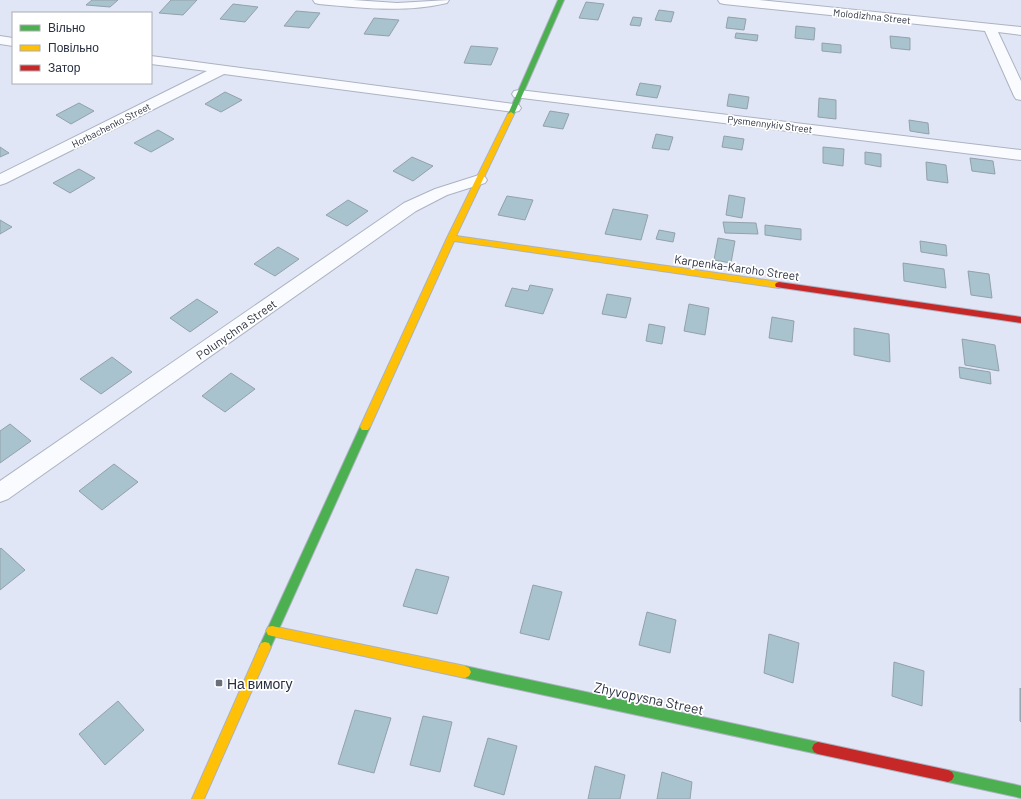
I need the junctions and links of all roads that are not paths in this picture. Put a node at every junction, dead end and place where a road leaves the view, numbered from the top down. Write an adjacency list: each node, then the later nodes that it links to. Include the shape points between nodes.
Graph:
1 (319, 0): 2 (street, via 395,8)
2 (443, 0)
3 (561, 0): 11 (street)
4 (724, 0): 5 (street, Molodizhna Street)
5 (990, 28): 6 (street, Molodizhna Street); 12 (street)
6 (1021, 31)
7 (0, 40): 8 (street)
8 (12, 42)
9 (152, 60): 10 (street)
10 (221, 70): 13 (street); 15 (street, Horbachenko Street)
11 (519, 94): 13 (street); 14 (street, Pysmennykiv Street)
12 (1021, 96)
13 (514, 108): 16 (street)
14 (1021, 155)
15 (0, 180)
16 (479, 180): 17 (street); 19 (street, Polunychna Street, via 441,192 410,207)
17 (450, 238): 18 (street, Karpenka-Karoho Street); 20 (street)
18 (1021, 320)
19 (0, 493)
20 (272, 630): 21 (street, Zhyvopysna Street); 22 (street)
21 (1021, 792)
22 (198, 799)

